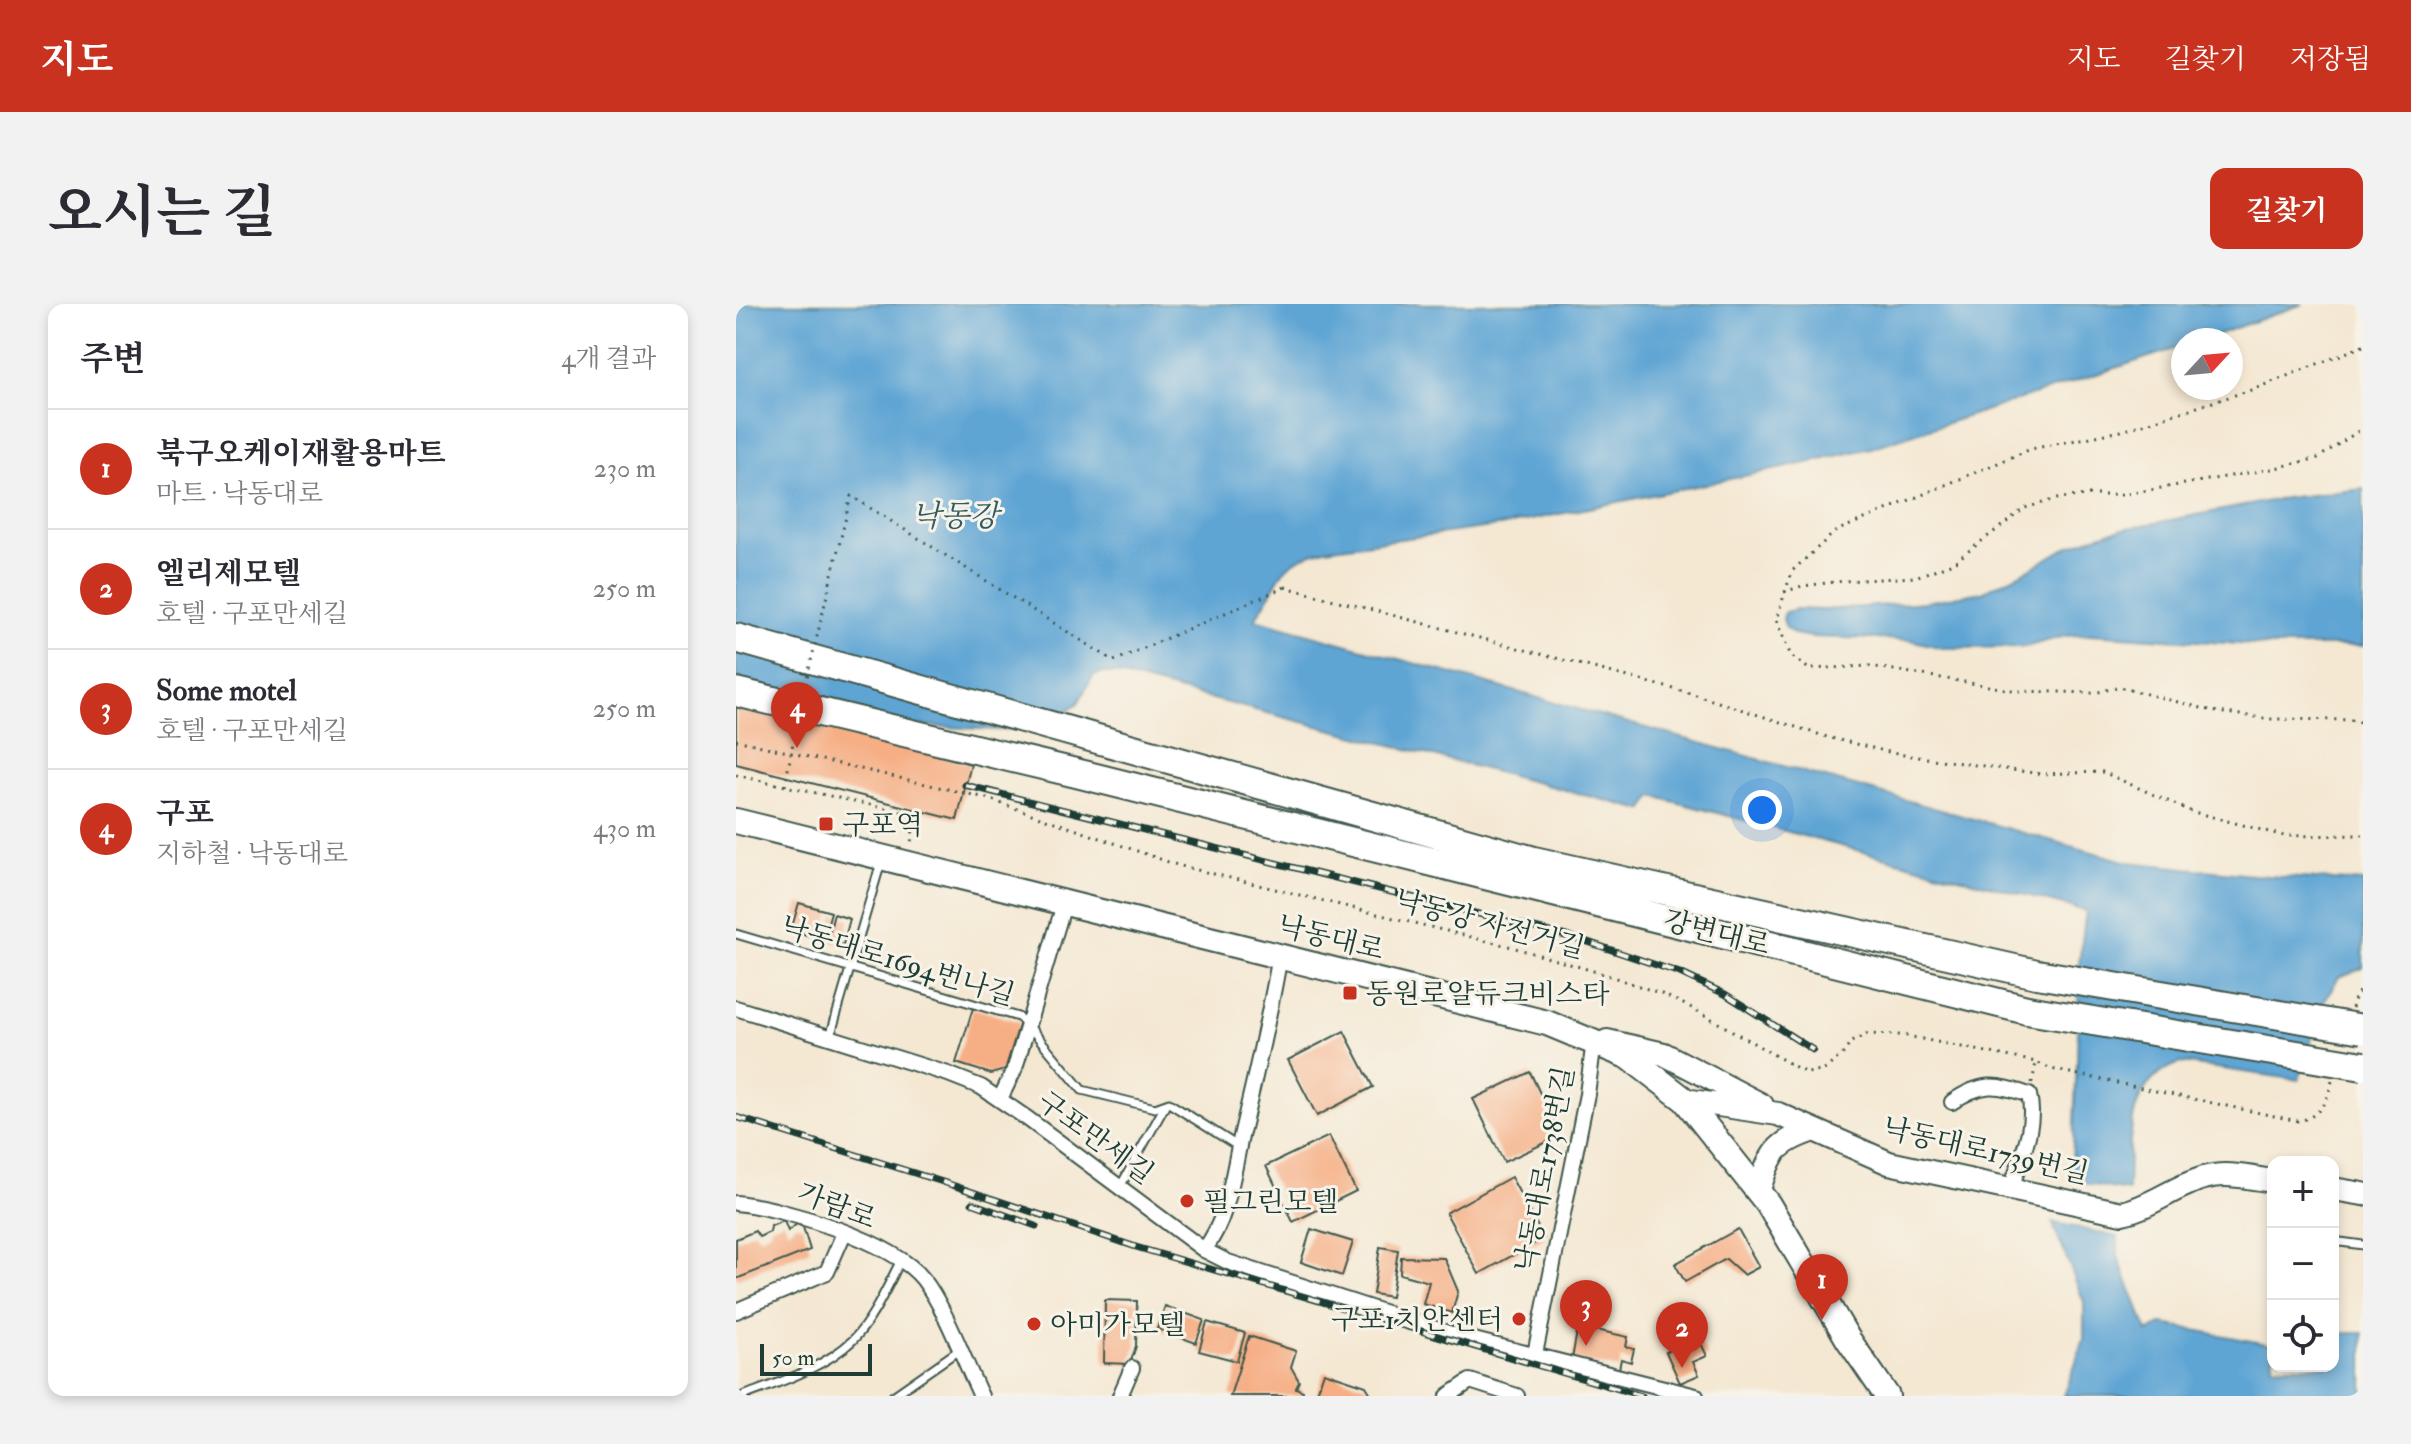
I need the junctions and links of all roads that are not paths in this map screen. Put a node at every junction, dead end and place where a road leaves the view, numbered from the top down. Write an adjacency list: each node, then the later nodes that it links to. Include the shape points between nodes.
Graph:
1 (736, 638): 11 (highway, 강변대로, bridge, via 1534,861 2037,974)
2 (736, 692): 14 (highway, 강변대로, bridge, via 2027,1010)
3 (736, 821): 4 (main road, 낙동대로)
4 (883, 857): 5 (main road, 낙동대로); 8 (lane)
5 (1065, 901): 7 (main road, 낙동대로); 10 (street)
6 (736, 934): 8 (lane, 낙동대로1694번나길)
7 (1280, 955): 13 (main road, 낙동대로, via 1533,1019); 21 (street)
8 (851, 968): 10 (lane, 낙동대로1694번나길); 12 (lane)
9 (736, 1008): 12 (street, 구포만세길)
10 (1027, 1024): 15 (street); 18 (lane, 낙동대로1694번나길, via 1082,1090)
11 (2363, 1029)
12 (830, 1037): 15 (street, 구포만세길, via 966,1080)
13 (1583, 1037): 16 (main road, 낙동대로, via 1629,1057); 19 (street, via 1664,1054); 37 (street, 낙동대로1738번길, via 1587,1094)
14 (2363, 1066)
15 (1000, 1099): 23 (street, 구포만세길)
16 (1685, 1100): 19 (street, 낙동대로1739번길); 26 (main road, 낙동대로)
17 (1952, 1102): 24 (street, via 1984,1086 2029,1095 2031,1122)
18 (1165, 1106): 21 (lane, 낙동대로1694번나길, via 1169,1103); 23 (lane)
19 (1778, 1114): 20 (street, 낙동대로1739번길)
20 (1814, 1130): 24 (street, 낙동대로1739번길, via 1889,1163); 26 (street, via 1778,1146)
21 (1239, 1147): 32 (street, via 1217,1233)
22 (2267, 1180): 24 (street, 낙동대로1739번길, via 2205,1177 2122,1213)
23 (1120, 1187): 32 (street, 구포만세길)
24 (2011, 1189)
25 (2339, 1190): 27 (street)
26 (1758, 1192): 35 (main road, 낙동대로)
27 (2363, 1194)
28 (736, 1203): 29 (street, 가람로, via 777,1210)
29 (844, 1233): 33 (street, 가람로); 34 (street, via 827,1272)
30 (2339, 1242): 31 (lane)
31 (2363, 1245)
32 (1204, 1250): 37 (street, 구포만세길, via 1454,1335)
33 (901, 1260): 36 (street, 가람로, via 929,1289); 39 (lane, via 873,1314 852,1340 824,1361)
34 (736, 1311)
35 (1848, 1339): 49 (main road); 50 (main road, 낙동대로)
36 (959, 1350): 43 (lane); 44 (street, 가람로)
37 (1535, 1354): 48 (street, 구포만세길)
38 (1132, 1368): 45 (street)
39 (772, 1385): 41 (lane); 42 (lane)
40 (1472, 1389): 46 (street); 47 (street)
41 (743, 1396)
42 (769, 1396)
43 (893, 1396)
44 (981, 1396)
45 (1120, 1396)
46 (1448, 1396)
47 (1517, 1396)
48 (1696, 1396)
49 (1866, 1396)
50 (1887, 1396)

